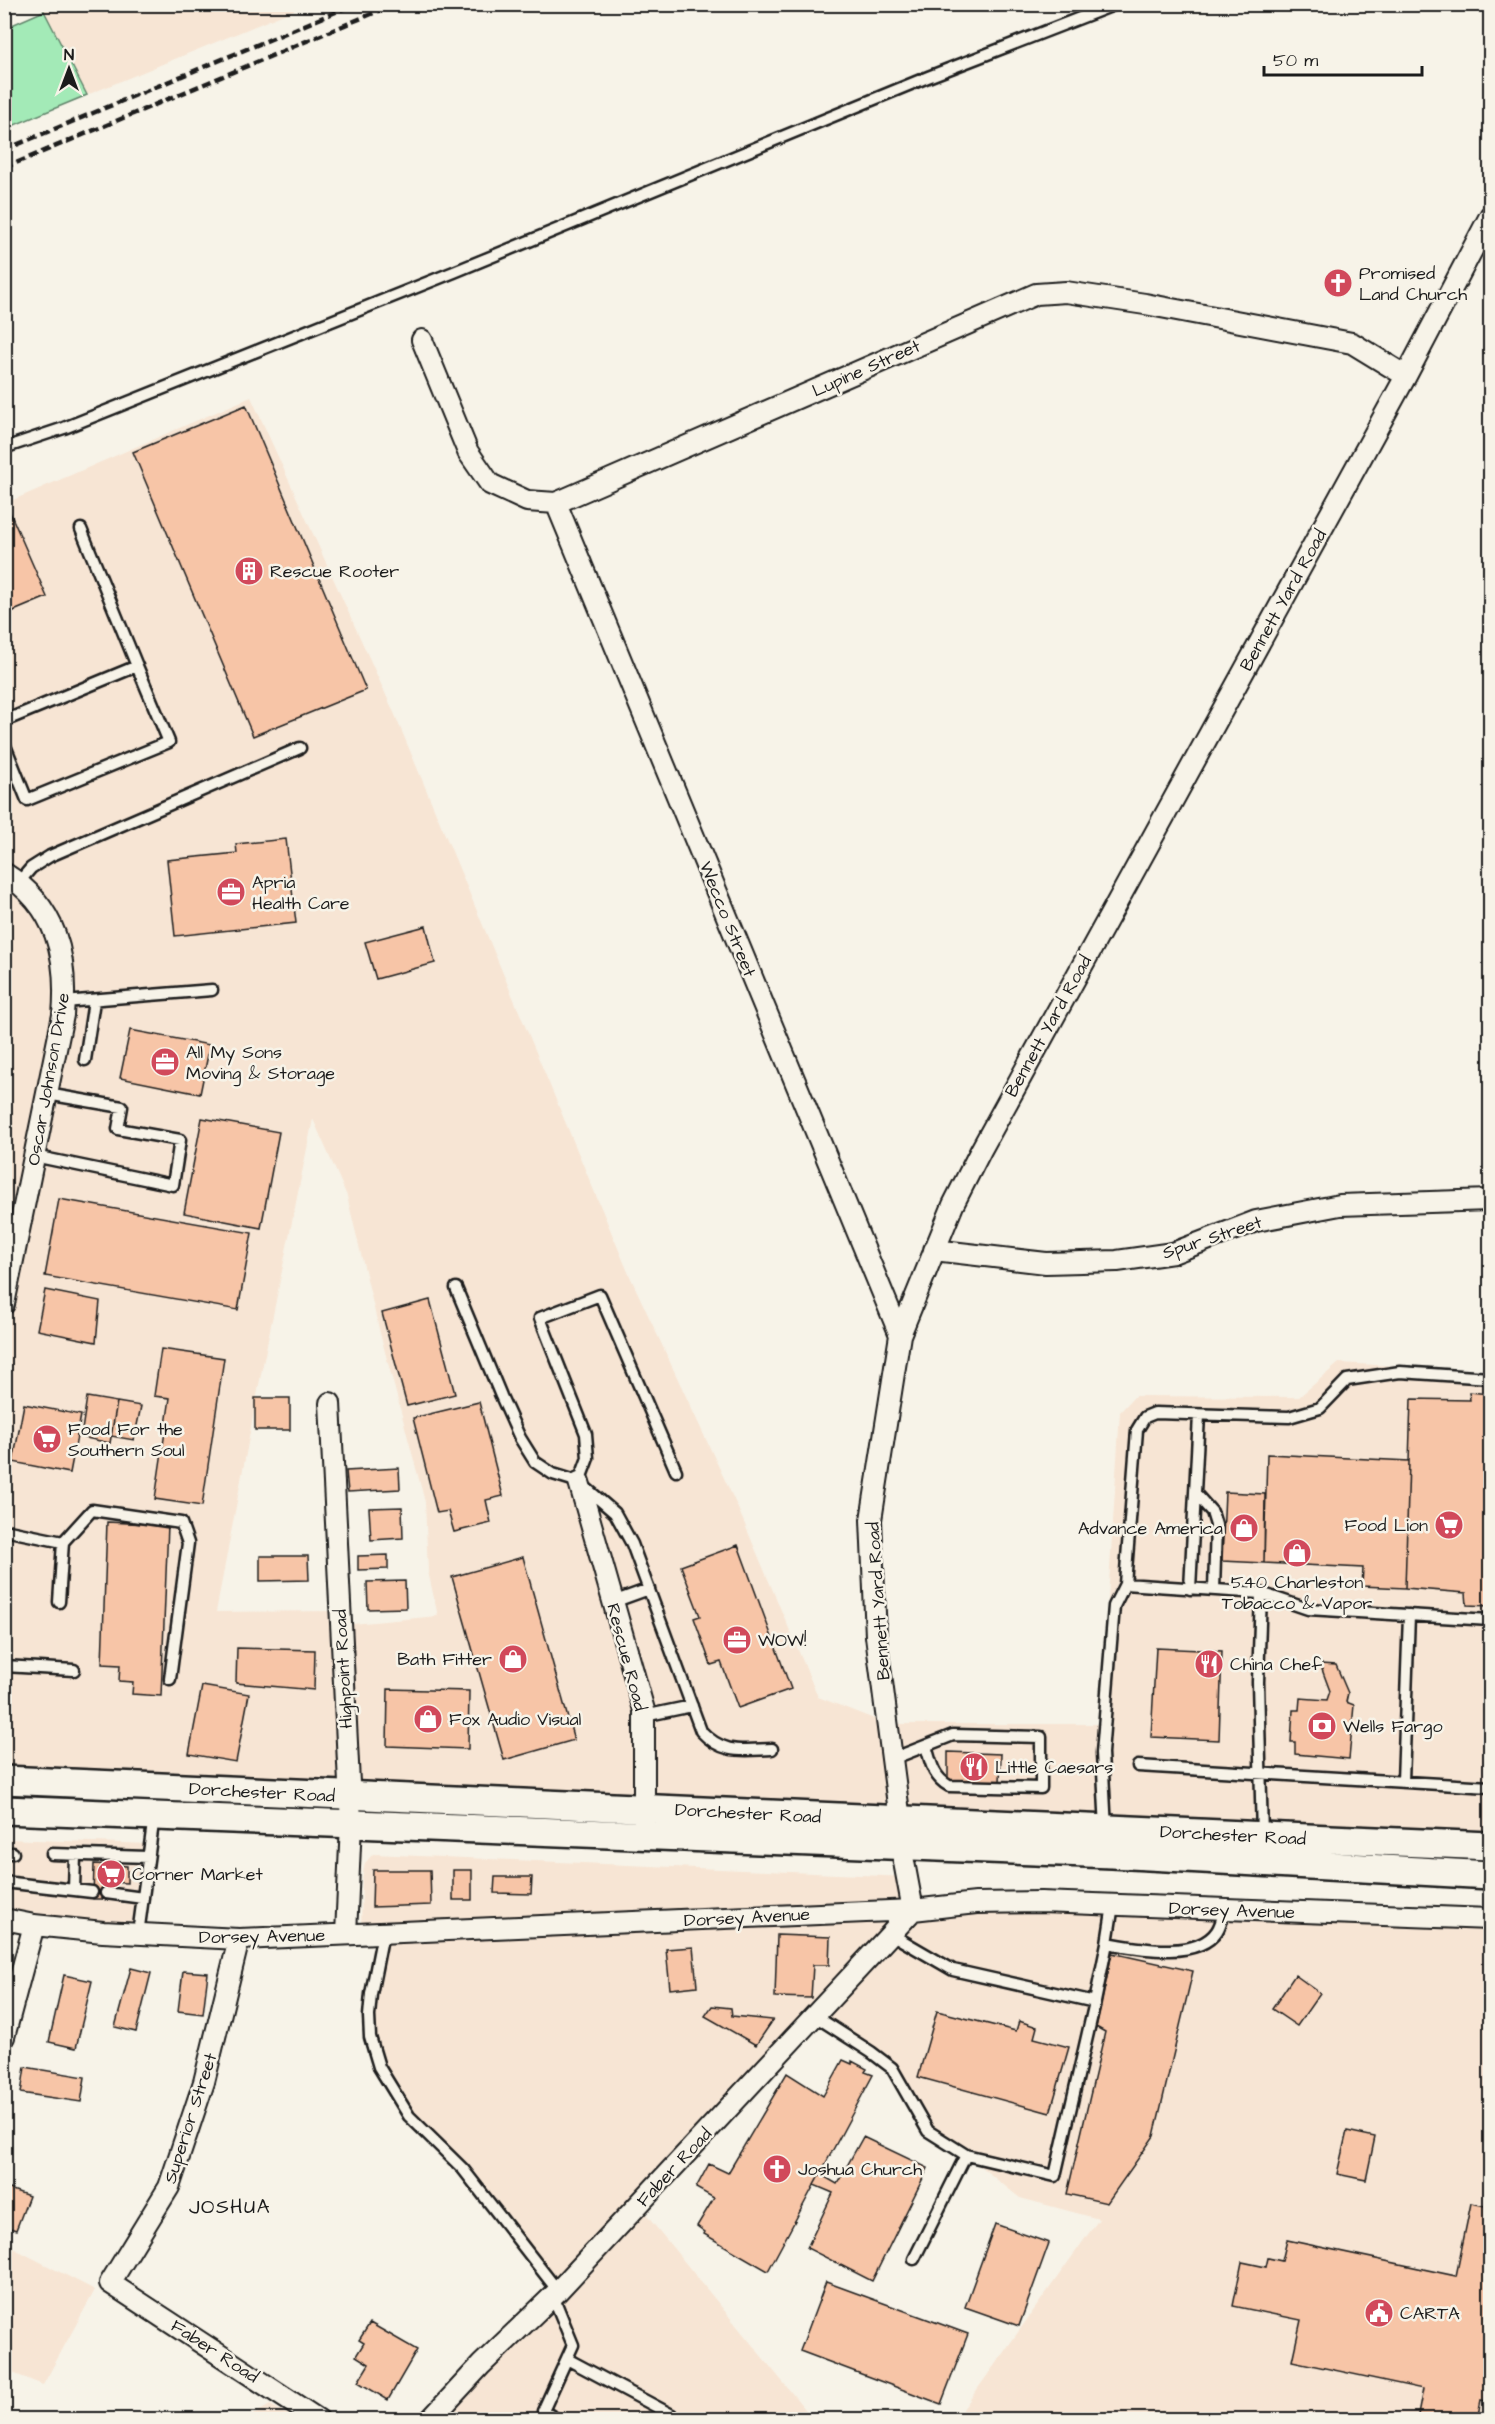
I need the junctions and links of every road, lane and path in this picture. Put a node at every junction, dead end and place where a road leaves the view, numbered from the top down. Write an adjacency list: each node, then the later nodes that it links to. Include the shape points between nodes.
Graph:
1 (1116, 4): 5 (lane, via 107,411)
2 (1491, 216): 4 (street, Bennett Yard Road)
3 (422, 339): 6 (street, via 468,452 490,484 527,501)
4 (1406, 376): 6 (street, Lupine Street, via 1352,343 1145,304 1066,292 1036,294); 20 (street, Bennett Yard Road, via 981,1150)
5 (4, 448)
6 (556, 504): 23 (street, Wecco Street)
7 (81, 529): 8 (lane)
8 (137, 666): 9 (lane); 11 (lane, via 169,742 27,800)
9 (4, 721)
10 (300, 748): 12 (lane, via 50,856)
11 (6, 750)
12 (12, 877): 15 (street, Oscar Johnson Drive, via 44,911 58,940 65,973)
13 (213, 990): 14 (lane)
14 (94, 1001): 15 (lane); 16 (lane)
15 (64, 1002): 17 (street, Oscar Johnson Drive)
16 (85, 1060)
17 (47, 1094): 18 (street, Oscar Johnson Drive); 18 (lane, via 122,1107 118,1129 180,1140 173,1185)
18 (34, 1156): 22 (street, Oscar Johnson Drive)
19 (1491, 1200): 20 (street, Spur Street, via 1340,1205 1256,1221 1173,1253 1117,1261 1046,1263)
20 (934, 1250): 23 (street, Bennett Yard Road)
21 (456, 1288): 28 (lane, via 520,1438 535,1462 554,1474)
22 (4, 1304)
23 (900, 1335): 48 (street, Bennett Yard Road, via 871,1520 876,1636)
24 (1491, 1378): 26 (lane, via 1400,1372 1347,1380 1320,1408 1289,1417)
25 (330, 1403): 54 (street, Highpoint Road)
26 (1199, 1414): 29 (lane); 32 (lane, via 1155,1413 1145,1417 1137,1430)
27 (676, 1471): 28 (lane, via 600,1295 540,1318 586,1434 588,1458)
28 (579, 1482): 33 (lane, via 615,1513); 38 (street, Rescue Road)
29 (1195, 1493): 34 (lane); 35 (lane, via 1212,1512 1216,1525)
30 (4, 1530): 31 (lane)
31 (63, 1542): 37 (lane); 43 (lane, via 92,1510 182,1523 188,1543)
32 (1125, 1584): 34 (lane); 59 (lane, via 1114,1606 1102,1753)
33 (649, 1589): 38 (lane); 44 (lane)
34 (1191, 1589): 35 (lane)
35 (1214, 1590): 36 (lane)
36 (1261, 1593): 39 (lane, via 1308,1609); 50 (lane)
37 (59, 1602)
38 (613, 1602): 45 (street, Rescue Road)
39 (1409, 1615): 40 (lane); 52 (lane)
40 (1491, 1620)
41 (4, 1666): 42 (lane)
42 (74, 1670)
43 (170, 1679)
44 (692, 1706): 45 (lane); 47 (lane, via 701,1731 713,1743 727,1749)
45 (644, 1716): 55 (street, Rescue Road)
46 (926, 1746): 46 (lane, via 953,1736 1041,1737 1041,1788 950,1786 934,1773); 48 (lane)
47 (772, 1749)
48 (892, 1759): 60 (street, Bennett Yard Road)
49 (1138, 1766): 50 (lane)
50 (1261, 1773): 52 (lane); 63 (lane)
51 (4, 1780): 54 (main road, Dorchester Road)
52 (1403, 1781): 53 (lane)
53 (1491, 1787)
54 (350, 1796): 55 (main road, Dorchester Road); 58 (street, Highpoint Road)
55 (644, 1808): 60 (main road, Dorchester Road); 61 (street, Rescue Road)
56 (4, 1810): 57 (main road, Dorchester Road)
57 (154, 1816): 58 (main road, Dorchester Road); 66 (lane)
58 (351, 1823): 61 (main road, Dorchester Road); 82 (street, Highpoint Road)
59 (1106, 1829): 60 (main road, Dorchester Road); 63 (main road, Dorchester Road)
60 (900, 1833): 61 (main road, Dorchester Road); 63 (main road, Dorchester Road); 75 (street, Bennett Yard Road)
61 (644, 1836)
62 (1491, 1846): 63 (main road, Dorchester Road)
63 (1262, 1849): 67 (main road, Dorchester Road)
64 (52, 1854): 65 (lane)
65 (75, 1855): 66 (lane); 69 (lane)
66 (148, 1857): 72 (lane)
67 (1491, 1875)
68 (4, 1882): 69 (lane)
69 (74, 1890): 70 (lane)
70 (92, 1892)
71 (106, 1893): 72 (lane)
72 (143, 1898): 81 (lane)
73 (1113, 1905): 74 (street, Dorsey Avenue); 75 (street, Dorsey Avenue, via 987,1903); 84 (lane)
74 (1225, 1909): 77 (street, Dorsey Avenue); 84 (lane, via 1216,1932 1192,1947 1172,1951)
75 (913, 1910): 79 (street, Dorsey Avenue); 80 (street, Faber Road)
76 (4, 1919): 78 (street, Dorsey Avenue)
77 (1491, 1919)
78 (34, 1925): 81 (street, Dorsey Avenue); 87 (street)
79 (383, 1933): 82 (street, Dorsey Avenue); 91 (lane, via 369,2016 370,2037 379,2067 409,2116 463,2169)
80 (891, 1934): 85 (lane, via 953,1970); 86 (street, Faber Road)
81 (138, 1935): 83 (street, Dorsey Avenue)
82 (346, 1935): 83 (street, Dorsey Avenue)
83 (238, 1939): 90 (street, Superior Street, via 204,2082 169,2187)
84 (1107, 1942): 85 (lane)
85 (1095, 2002): 88 (lane, via 1055,2176)
86 (815, 2016): 88 (lane, via 891,2068 928,2131); 91 (street, Faber Road)
87 (4, 2037)
88 (966, 2155): 89 (lane)
89 (914, 2259)
90 (110, 2283): 93 (street, Faber Road)
91 (556, 2294): 92 (lane, via 573,2345); 94 (street, Faber Road)
92 (567, 2359): 95 (lane, via 543,2411); 96 (lane, via 672,2415)
93 (320, 2420)
94 (430, 2420)
95 (558, 2420)
96 (670, 2420)

